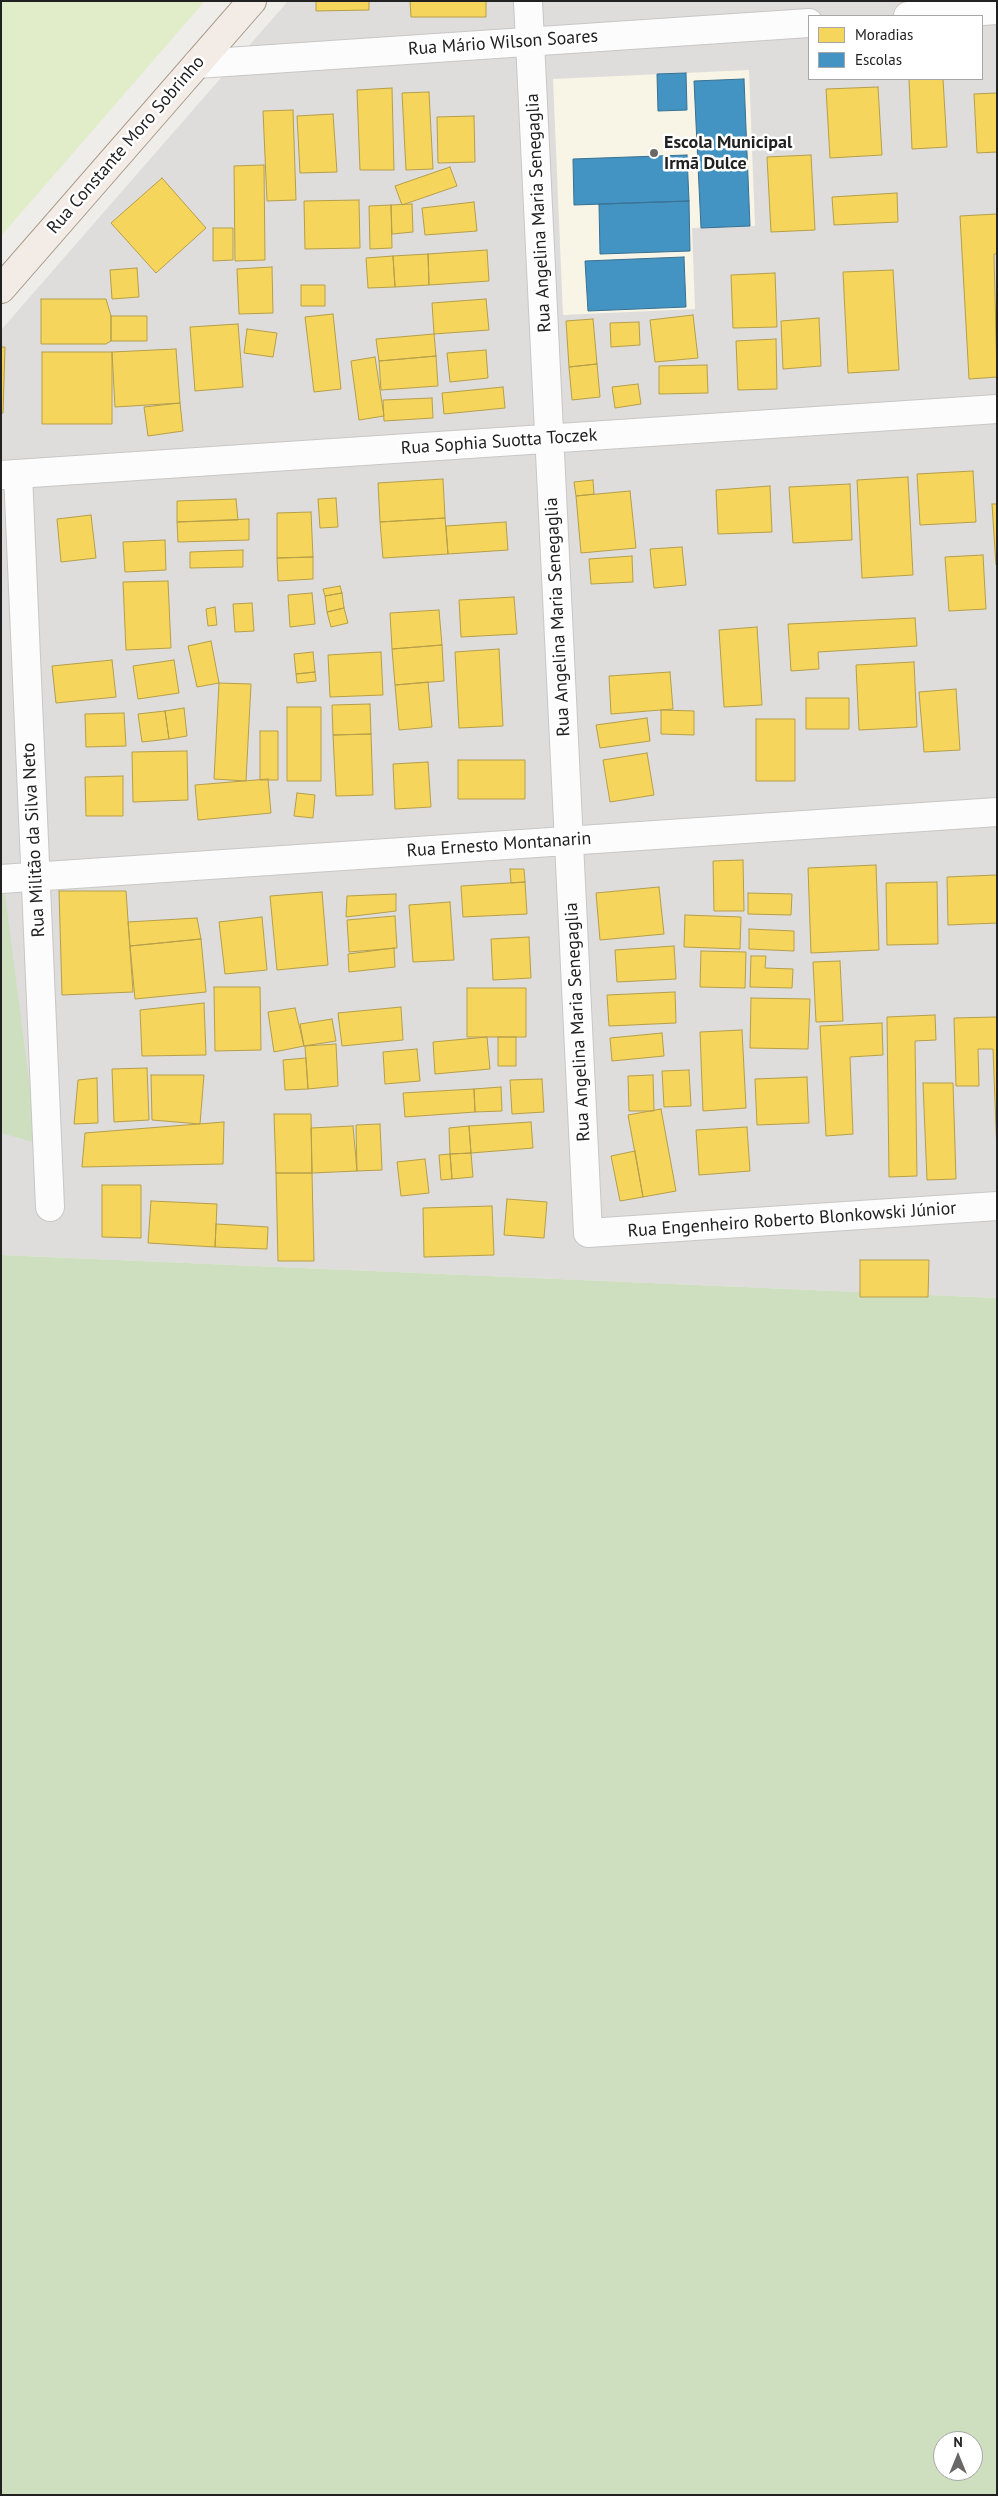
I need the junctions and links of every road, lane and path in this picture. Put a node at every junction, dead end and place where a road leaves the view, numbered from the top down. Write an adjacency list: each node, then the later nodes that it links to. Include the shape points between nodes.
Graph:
1 (252, 1): 7 (main road, Rua Constante Moro Sobrinho)
2 (528, 1): 6 (street, Rua Angelina Maria Senegaglia)
3 (997, 10): 4 (street)
4 (923, 15)
5 (808, 23): 6 (street, Rua Mário Wilson Soares)
6 (530, 42): 7 (street, Rua Mário Wilson Soares); 10 (street, Rua Angelina Maria Senegaglia)
7 (197, 64): 8 (main road, Rua Constante Moro Sobrinho)
8 (1, 289)
9 (997, 409): 10 (street, Rua Sophia Suotta Toczek)
10 (550, 438): 11 (street, Rua Sophia Suotta Toczek); 13 (street, Rua Angelina Maria Senegaglia)
11 (10, 474): 14 (street, Rua Militão da Silva Neto)
12 (997, 812): 13 (street, Rua Ernesto Montanarin)
13 (569, 841): 14 (street, Rua Ernesto Montanarin); 18 (street, Rua Angelina Maria Senegaglia)
14 (36, 877): 15 (street, Rua Ernesto Montanarin); 17 (street, Rua Militão da Silva Neto)
15 (1, 879)
16 (997, 1206): 18 (street, Rua Engenheiro Roberto Blonkowski Júnior)
17 (50, 1207)
18 (588, 1233)

